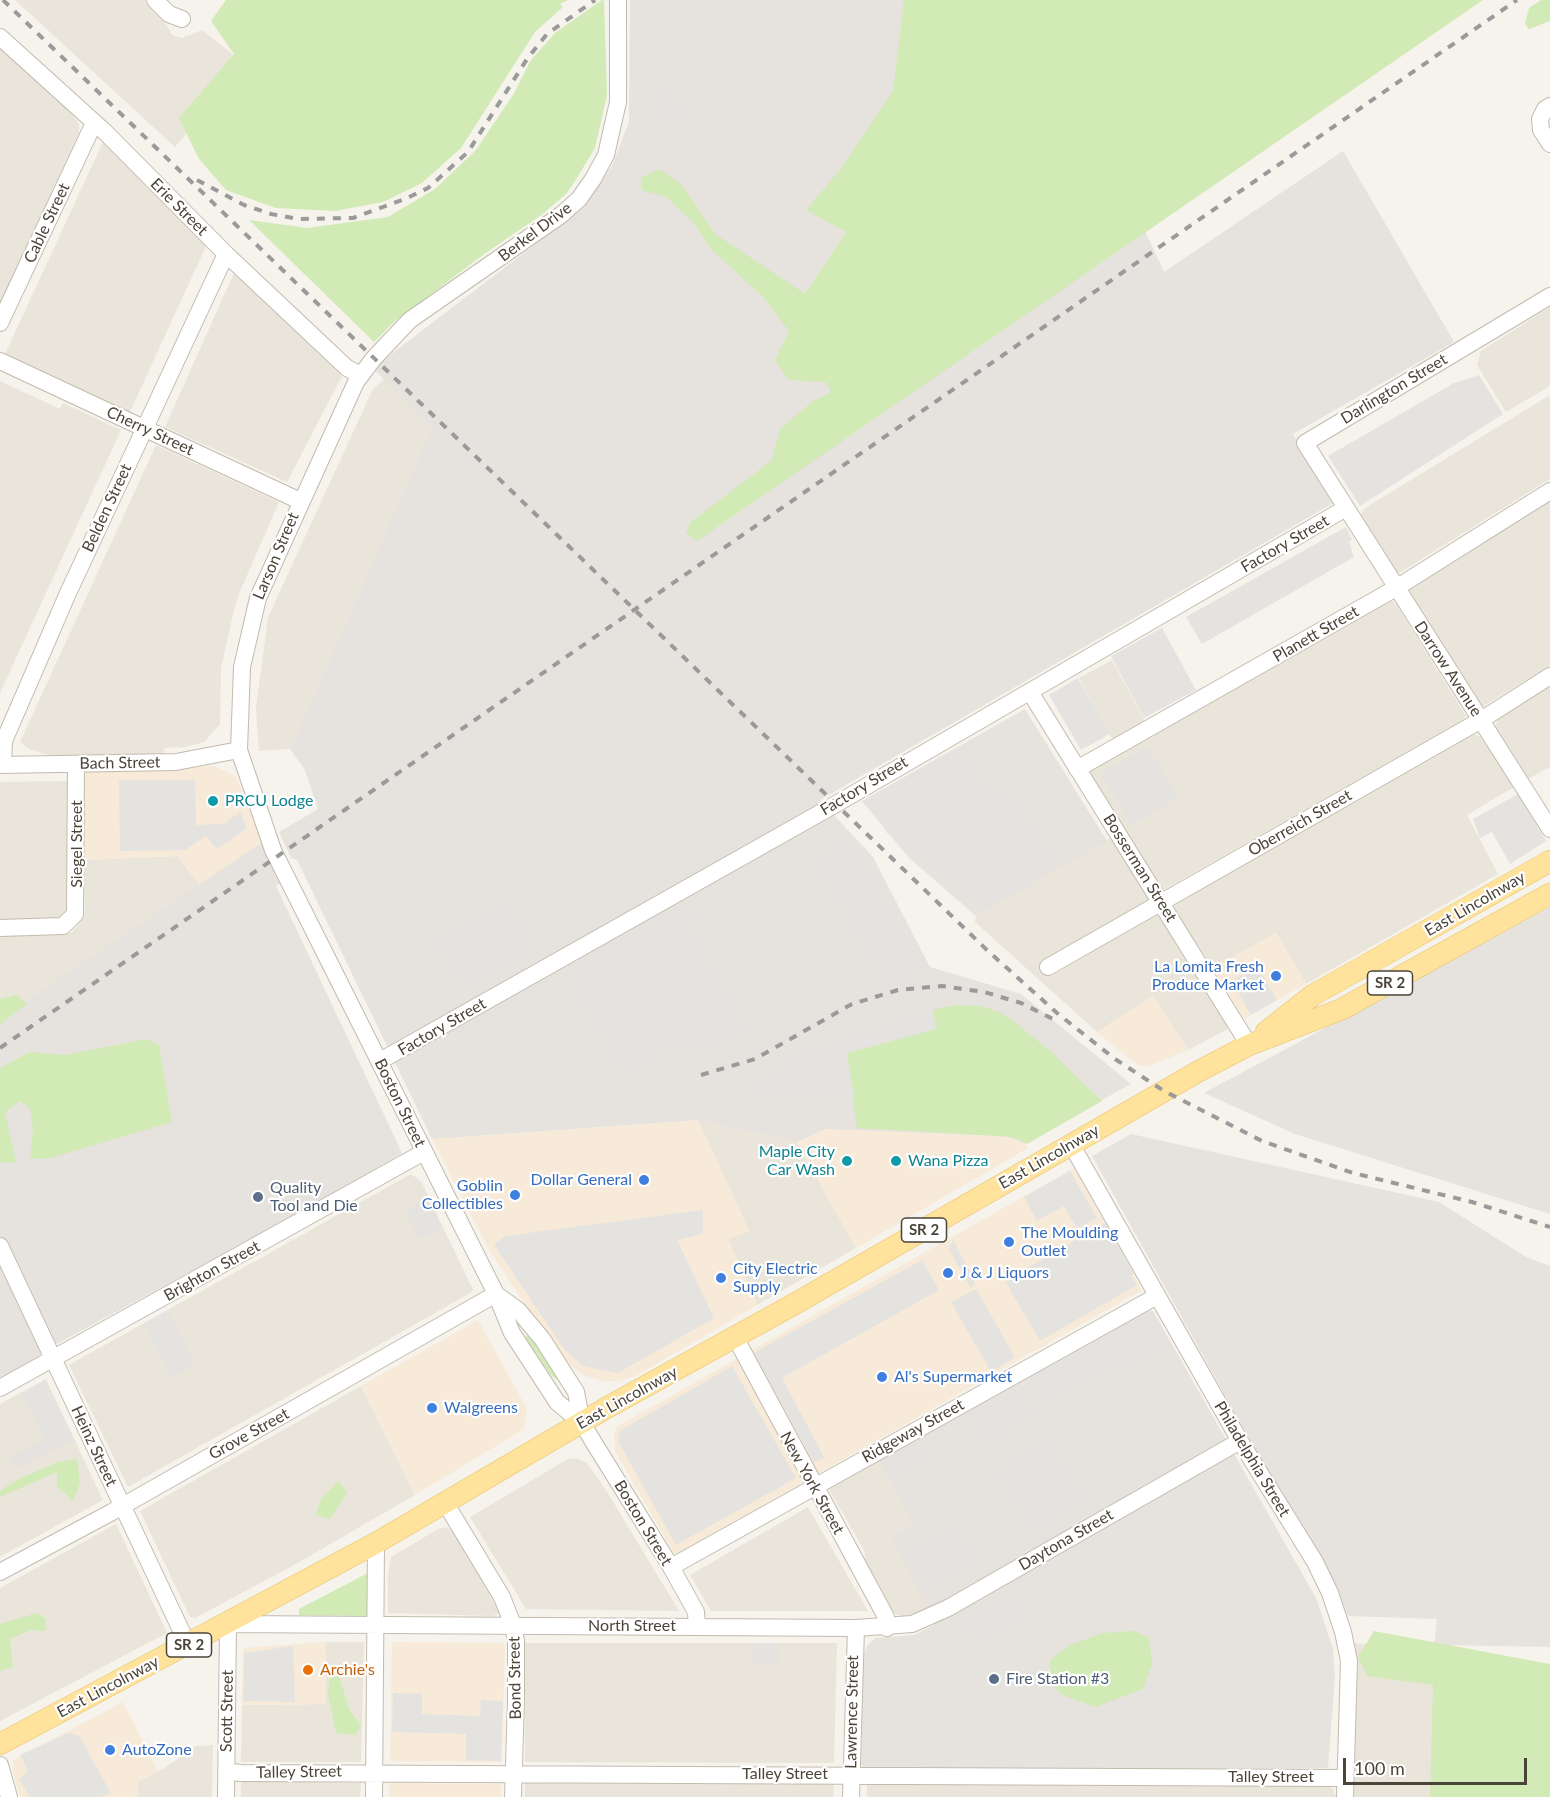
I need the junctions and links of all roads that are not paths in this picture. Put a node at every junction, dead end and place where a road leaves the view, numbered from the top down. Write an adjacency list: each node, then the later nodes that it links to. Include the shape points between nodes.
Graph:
1 (155, 0): 3 (street, via 169,14)
2 (618, 0): 12 (street, Berkel Drive, via 618,102 606,155 593,179 561,215 410,320)
3 (182, 19)
4 (0, 37): 6 (street, Erie Street)
5 (1545, 113): 7 (street, via 1541,130)
6 (94, 123): 8 (street, Erie Street); 10 (street, Cable Street)
7 (1550, 144)
8 (226, 254): 12 (street, Erie Street, via 347,368); 13 (street, Belden Street)
9 (1550, 296): 16 (street, Darlington Street, via 1305,443)
10 (0, 323)
11 (0, 361): 13 (street, Cherry Street)
12 (361, 375): 15 (street, Larson Street)
13 (145, 427): 15 (street, Cherry Street); 21 (street, Belden Street)
14 (1550, 491): 17 (street, Planett Street)
15 (300, 501): 22 (street, Larson Street, via 252,617 242,667)
16 (1346, 508): 17 (street, Darrow Avenue); 19 (street, Factory Street)
17 (1396, 588): 20 (street, Darrow Avenue); 25 (street, Planett Street)
18 (1550, 676): 20 (street, Oberreich Street)
19 (1030, 692): 25 (street, Bosserman Street); 33 (street, Factory Street)
20 (1481, 720): 26 (street, Darrow Avenue); 29 (street, Oberreich Street)
21 (2, 741): 24 (street, Belden Street)
22 (239, 750): 23 (street, Bach Street, via 176,762); 33 (street, Boston Street, via 258,808 290,867 305,911)
23 (76, 764): 24 (street, Bach Street); 30 (street, Siegel Street, via 77,907 71,921 53,927)
24 (1, 765)
25 (1077, 769): 29 (street, Bosserman Street)
26 (1550, 829)
27 (1550, 861): 32 (main road, East Lincolnway / SR 2, via 1313,995)
28 (1550, 894): 32 (main road, East Lincolnway / SR 2, via 1342,1009)
29 (1161, 903): 31 (street, Oberreich Street); 32 (street, Bosserman Street)
30 (0, 928)
31 (1048, 967)
32 (1249, 1045): 34 (main road, East Lincolnway / SR 2)
33 (380, 1061): 35 (street, Boston Street)
34 (1071, 1144): 38 (street, Philadelphia Street); 39 (main road, East Lincolnway / SR 2)
35 (423, 1152): 37 (street, Boston Street); 40 (street, Brighton Street)
36 (0, 1246): 40 (street, Heinz Street)
37 (496, 1294): 42 (street, Boston Street, via 512,1333 557,1402); 46 (street, Grove Street)
38 (1157, 1296): 43 (street, Philadelphia Street); 44 (street, Ridgeway Street)
39 (735, 1337): 42 (main road, East Lincolnway / SR 2); 44 (street, New York Street)
40 (52, 1360): 41 (street, Brighton Street); 46 (street, Heinz Street)
41 (0, 1388)
42 (582, 1424): 45 (main road, East Lincolnway / SR 2); 48 (street, Boston Street)
43 (1240, 1441): 55 (street, Daytona Street, via 940,1611 912,1624); 63 (street, Philadelphia Street, via 1315,1562 1343,1632 1349,1661)
44 (813, 1486): 48 (street, Ridgeway Street); 55 (street, New York Street, via 886,1617)
45 (446, 1504): 47 (main road, East Lincolnway / SR 2); 52 (street, Bond Street, via 502,1597)
46 (122, 1506): 49 (street, Grove Street); 56 (street, Heinz Street)
47 (376, 1543): 50 (main road, East Lincolnway / SR 2); 51 (street)
48 (671, 1567): 53 (street, Boston Street, via 696,1612)
49 (0, 1572)
50 (228, 1624): 51 (street, North Street); 56 (main road, East Lincolnway / SR 2); 59 (street, Scott Street)
51 (376, 1625): 52 (street, North Street); 60 (street)
52 (513, 1625): 53 (street, North Street); 61 (street, Bond Street)
53 (698, 1626): 54 (street, North Street)
54 (856, 1628): 55 (street, North Street); 62 (street, Lawrence Street)
55 (887, 1628)
56 (188, 1645): 57 (main road, East Lincolnway / SR 2)
57 (0, 1744)
58 (0, 1765): 64 (street)
59 (226, 1771): 60 (street, Talley Street); 65 (street, Scott Street)
60 (375, 1772): 61 (street, Talley Street); 66 (street)
61 (513, 1773): 62 (street, Talley Street); 67 (street, Bond Street)
62 (851, 1776): 63 (street, Talley Street); 68 (street, Lawrence Street)
63 (1345, 1778): 69 (street, Philadelphia Street)
64 (9, 1797)
65 (226, 1797)
66 (374, 1797)
67 (513, 1797)
68 (851, 1797)
69 (1345, 1797)

